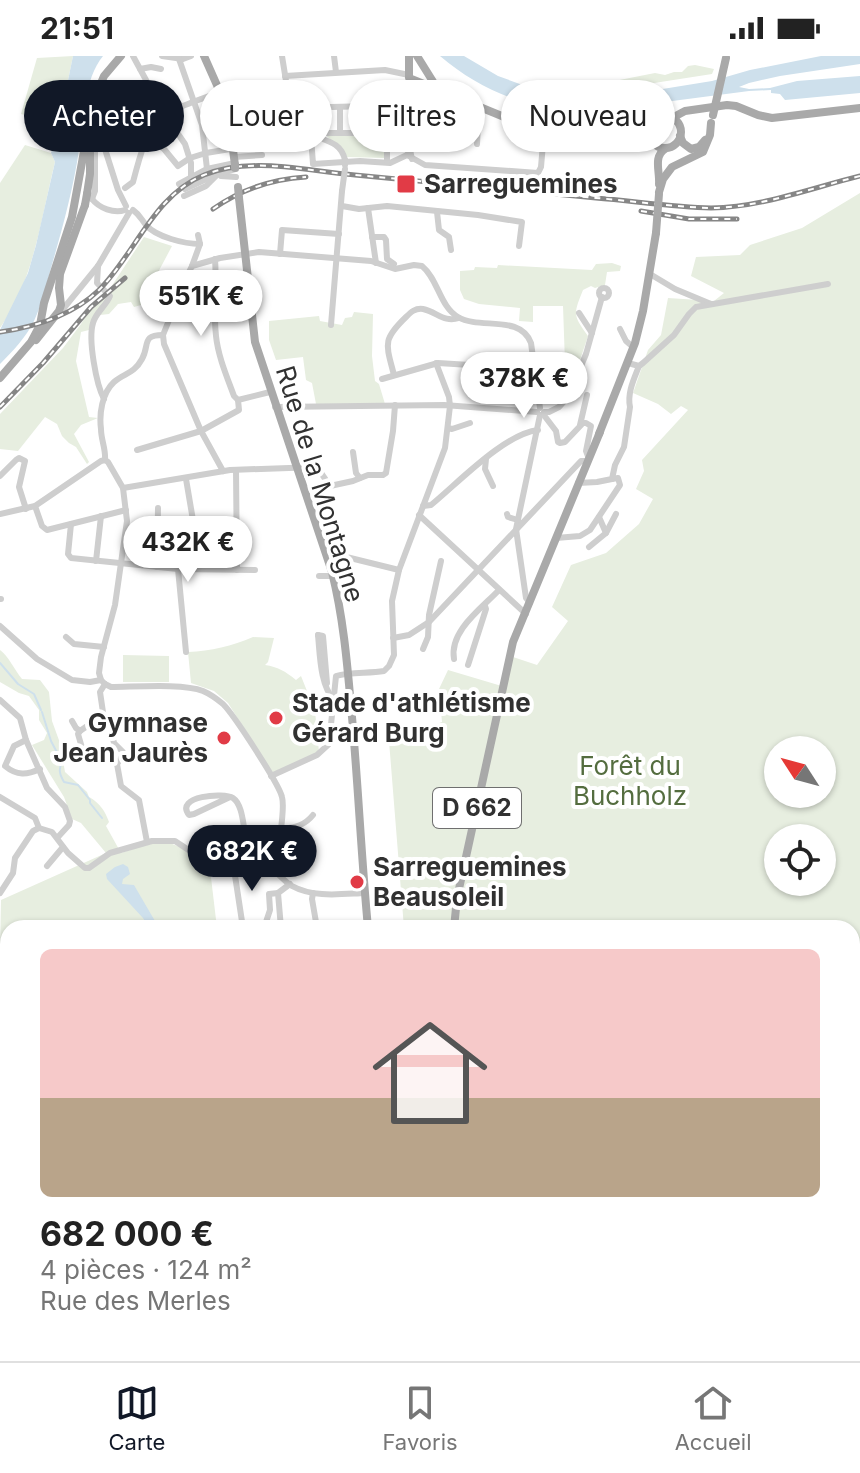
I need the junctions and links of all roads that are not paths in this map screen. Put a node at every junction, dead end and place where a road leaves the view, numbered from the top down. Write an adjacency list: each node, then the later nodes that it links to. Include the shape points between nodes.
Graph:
1 (124, 56): 16 (main road); 63 (main road, via 104,76 93,102)
2 (133, 56): 11 (street)
3 (162, 56): 10 (street)
4 (191, 56): 10 (street)
5 (204, 56): 18 (main road, Rue de la Montagne)
6 (282, 56): 15 (street)
7 (334, 56): 14 (street)
8 (409, 56): 13 (main road)
9 (726, 57): 29 (main road, bridge)
10 (179, 59): 21 (street)
11 (140, 69): 12 (street); 17 (street)
12 (161, 69)
13 (417, 70): 14 (street)
14 (336, 72): 15 (street)
15 (285, 76): 19 (street)
16 (107, 80)
17 (147, 80)
18 (215, 80)
19 (286, 80)
20 (200, 100): 21 (street)
21 (194, 102): 22 (street); 54 (street)
22 (184, 105)
23 (340, 107): 24 (street); 25 (street); 32 (street)
24 (348, 107)
25 (332, 108)
26 (860, 108): 27 (main road, via 778,118 731,105)
27 (690, 111): 28 (main road); 31 (main road)
28 (675, 116)
29 (712, 119): 35 (main road, via 697,149 688,148); 39 (main road)
30 (675, 121): 31 (main road)
31 (680, 126): 35 (main road)
32 (340, 133): 33 (street); 34 (street)
33 (348, 133)
34 (332, 134)
35 (680, 136): 36 (main road)
36 (675, 141)
37 (184, 143): 57 (street)
38 (332, 143): 67 (street, bridge, via 345,160)
39 (707, 143): 40 (main road, via 692,153); 65 (main road, via 700,154 669,171)
40 (675, 147)
41 (90, 152): 66 (main road)
42 (95, 152): 66 (street)
43 (106, 152): 64 (street)
44 (141, 152): 64 (street, via 133,182)
45 (166, 152): 57 (street, via 178,166)
46 (234, 152): 59 (main road, Rue de la Montagne)
47 (262, 152): 59 (street)
48 (313, 152): 58 (street, via 313,164)
49 (383, 152): 58 (street)
50 (410, 152): 56 (street)
51 (542, 152): 56 (street, via 536,174 426,165)
52 (654, 152): 62 (main road, D 662)
53 (661, 152): 62 (main road, D 662)
54 (206, 153): 57 (street); 59 (street); 60 (street)
55 (262, 155): 59 (street)
56 (410, 157): 58 (street)
57 (190, 158): 61 (street)
58 (381, 162)
59 (235, 164): 60 (street); 61 (street, via 183,190); 78 (main road, Rue de la Montagne, bridge)
60 (207, 169): 61 (street)
61 (191, 177)
62 (660, 179): 65 (main road, D 662)
63 (78, 186): 66 (street, via 81,197); 71 (main road)
64 (121, 189): 69 (street)
65 (659, 193): 86 (main road, D 662, bridge)
66 (90, 201): 69 (street, via 118,212); 71 (street, via 79,204); 88 (main road, via 64,261)
67 (342, 206): 68 (street); 72 (street)
68 (368, 208): 70 (street); 74 (street)
69 (129, 210): 75 (street, via 151,229 186,244); 84 (street)
70 (437, 212): 76 (street, via 522,222); 77 (street, via 439,230 449,237)
71 (72, 217): 99 (main road); 99 (main road, via 56,278 58,308)
72 (339, 234): 79 (street, via 282,230); 80 (street)
73 (198, 235): 75 (street)
74 (372, 237): 82 (street); 83 (street, via 384,237 387,259)
75 (200, 244): 85 (street)
76 (519, 246)
77 (451, 250)
78 (246, 254): 79 (street); 81 (street); 109 (main road, Rue de la Montagne, via 253,334)
79 (280, 254): 80 (street)
80 (337, 258): 82 (street); 95 (street)
81 (215, 259): 85 (street); 111 (street, via 216,339)
82 (376, 263): 93 (street, via 395,269 420,265)
83 (394, 264)
84 (98, 266): 89 (street); 108 (street, via 97,283 110,296 93,322)
85 (192, 266): 98 (street)
86 (650, 274): 91 (street); 100 (main road, D 662)
87 (828, 284): 91 (street)
88 (59, 290): 89 (street, via 66,299); 94 (main road, via 61,308)
89 (73, 297): 94 (street)
90 (602, 297): 97 (street)
91 (711, 304): 103 (street, via 692,310 674,335)
92 (579, 313): 97 (street)
93 (459, 318): 104 (street, via 523,331 531,343); 105 (street, via 445,319 421,309 411,312 388,339)
94 (54, 319): 106 (main road)
95 (331, 325)
96 (620, 329): 100 (street)
97 (592, 333): 115 (street, via 568,397 559,407)
98 (163, 335): 108 (street, via 147,340 140,363 127,375); 120 (street)
99 (31, 342): 106 (main road)
100 (633, 347): 102 (main road, D 662)
101 (436, 363): 104 (street); 105 (street); 113 (street)
102 (628, 363): 103 (street); 125 (main road, D 662)
103 (639, 366): 132 (street, via 624,447)
104 (535, 369): 115 (street)
105 (394, 375): 107 (street)
106 (0, 378)
107 (382, 379)
108 (104, 385): 124 (street)
109 (270, 392): 111 (street); 114 (main road, Rue de la Montagne)
110 (587, 395): 117 (street)
111 (238, 400): 120 (street, via 239,410)
112 (395, 405): 113 (street); 114 (street); 130 (street, via 386,473)
113 (450, 406): 115 (street); 118 (street)
114 (275, 407): 126 (main road, Rue de la Montagne)
115 (541, 412): 117 (street, via 560,443); 119 (street)
116 (470, 423): 118 (street)
117 (580, 425): 125 (street, via 591,426)
118 (448, 428): 136 (street)
119 (538, 430): 123 (street, via 515,438); 147 (street)
120 (201, 431): 121 (street); 128 (street)
121 (137, 450)
122 (353, 452): 130 (street)
123 (486, 459): 134 (street); 136 (street, via 431,505)
124 (105, 460): 135 (street); 137 (street)
125 (588, 460): 133 (main road, D 662); 147 (street)
126 (297, 466): 127 (street); 130 (street, via 317,467 330,486); 154 (main road, Rue de la Montagne)
127 (236, 470): 128 (street); 160 (street)
128 (223, 471): 131 (street)
129 (0, 476): 139 (street, via 19,458 25,461 19,487)
130 (360, 478)
131 (186, 479): 135 (street); 150 (street)
132 (612, 479): 133 (street); 146 (street, via 618,478 620,485)
133 (579, 483): 152 (main road, D 662)
134 (493, 486)
135 (123, 488): 140 (street)
136 (424, 503): 144 (street)
137 (35, 506): 139 (street); 148 (street, via 44,529)
138 (158, 508): 158 (street)
139 (26, 509): 141 (street)
140 (126, 510): 145 (street); 157 (street)
141 (0, 514)
142 (507, 514): 147 (street)
143 (616, 514): 151 (street)
144 (419, 515): 162 (street); 163 (street)
145 (101, 516): 148 (street); 155 (street)
146 (599, 517): 151 (street); 152 (street, via 586,534)
147 (521, 518): 149 (street)
148 (71, 524): 155 (street, via 68,557)
149 (516, 529): 163 (street); 167 (street)
150 (195, 532)
151 (606, 533): 153 (street)
152 (556, 538): 167 (main road, D 662)
153 (589, 547)
154 (326, 552): 162 (street); 165 (main road, Rue de la Montagne)
155 (96, 561): 157 (street)
156 (441, 561): 170 (street)
157 (122, 564): 158 (street); 174 (street)
158 (157, 567): 159 (street)
159 (178, 569): 160 (street); 176 (street)
160 (237, 570): 161 (street)
161 (255, 570)
162 (399, 570): 173 (street, via 392,601)
163 (478, 570): 166 (street); 170 (street)
164 (319, 576): 165 (street)
165 (333, 576): 179 (main road, Rue de la Montagne)
166 (499, 590): 168 (street); 169 (street)
167 (531, 599): 169 (main road, D 662)
168 (485, 606): 177 (street, via 459,632); 178 (street)
169 (525, 613): 215 (main road, D 662, via 501,688)
170 (429, 622): 173 (street); 175 (street)
171 (0, 626): 180 (street, via 37,659 72,680)
172 (66, 637): 174 (street, via 74,644)
173 (393, 638): 179 (street, via 388,669)
174 (104, 647): 180 (street, via 99,673)
175 (423, 649)
176 (186, 652)
177 (454, 659)
178 (468, 665)
179 (348, 674): 183 (street, via 336,676); 209 (main road, Rue de la Montagne)
180 (103, 682): 184 (street); 188 (street, via 111,687 201,690 224,705)
181 (327, 684): 181 (street, via 323,676 318,635 323,636); 183 (street)
182 (0, 700): 189 (street, via 26,722)
183 (335, 700): 192 (street, via 327,748)
184 (104, 719): 187 (street); 199 (street, via 123,752 117,764 121,786 139,800)
185 (72, 721): 187 (street)
186 (253, 727): 188 (street)
187 (80, 731): 190 (street)
188 (244, 733): 192 (street)
189 (26, 740): 191 (street); 191 (street, via 14,746 5,766 20,774)
190 (85, 758)
191 (40, 769): 198 (street, via 68,816 69,825)
192 (271, 776): 197 (street, via 282,795)
193 (0, 797): 196 (street, via 35,818)
194 (230, 797): 194 (street, via 191,801 186,812 194,814); 201 (street, via 239,807)
195 (313, 815): 197 (street, via 306,823)
196 (39, 828): 198 (street); 206 (street, via 15,858 13,873)
197 (280, 828): 204 (street)
198 (58, 837): 200 (street)
199 (147, 842): 200 (street, via 110,853 89,868); 202 (street, via 175,841 211,864)
200 (63, 847): 203 (street)
201 (249, 848): 202 (street); 204 (street)
202 (234, 859): 210 (street)
203 (47, 866)
204 (272, 869): 205 (street)
205 (290, 884): 207 (street); 208 (street)
206 (0, 893)
207 (278, 893): 211 (street, via 269,894); 212 (street)
208 (313, 893): 209 (street); 213 (street)
209 (365, 893): 214 (main road, Rue de la Montagne)
210 (242, 920)
211 (267, 920)
212 (280, 920)
213 (316, 920)
214 (367, 920)
215 (455, 920)

